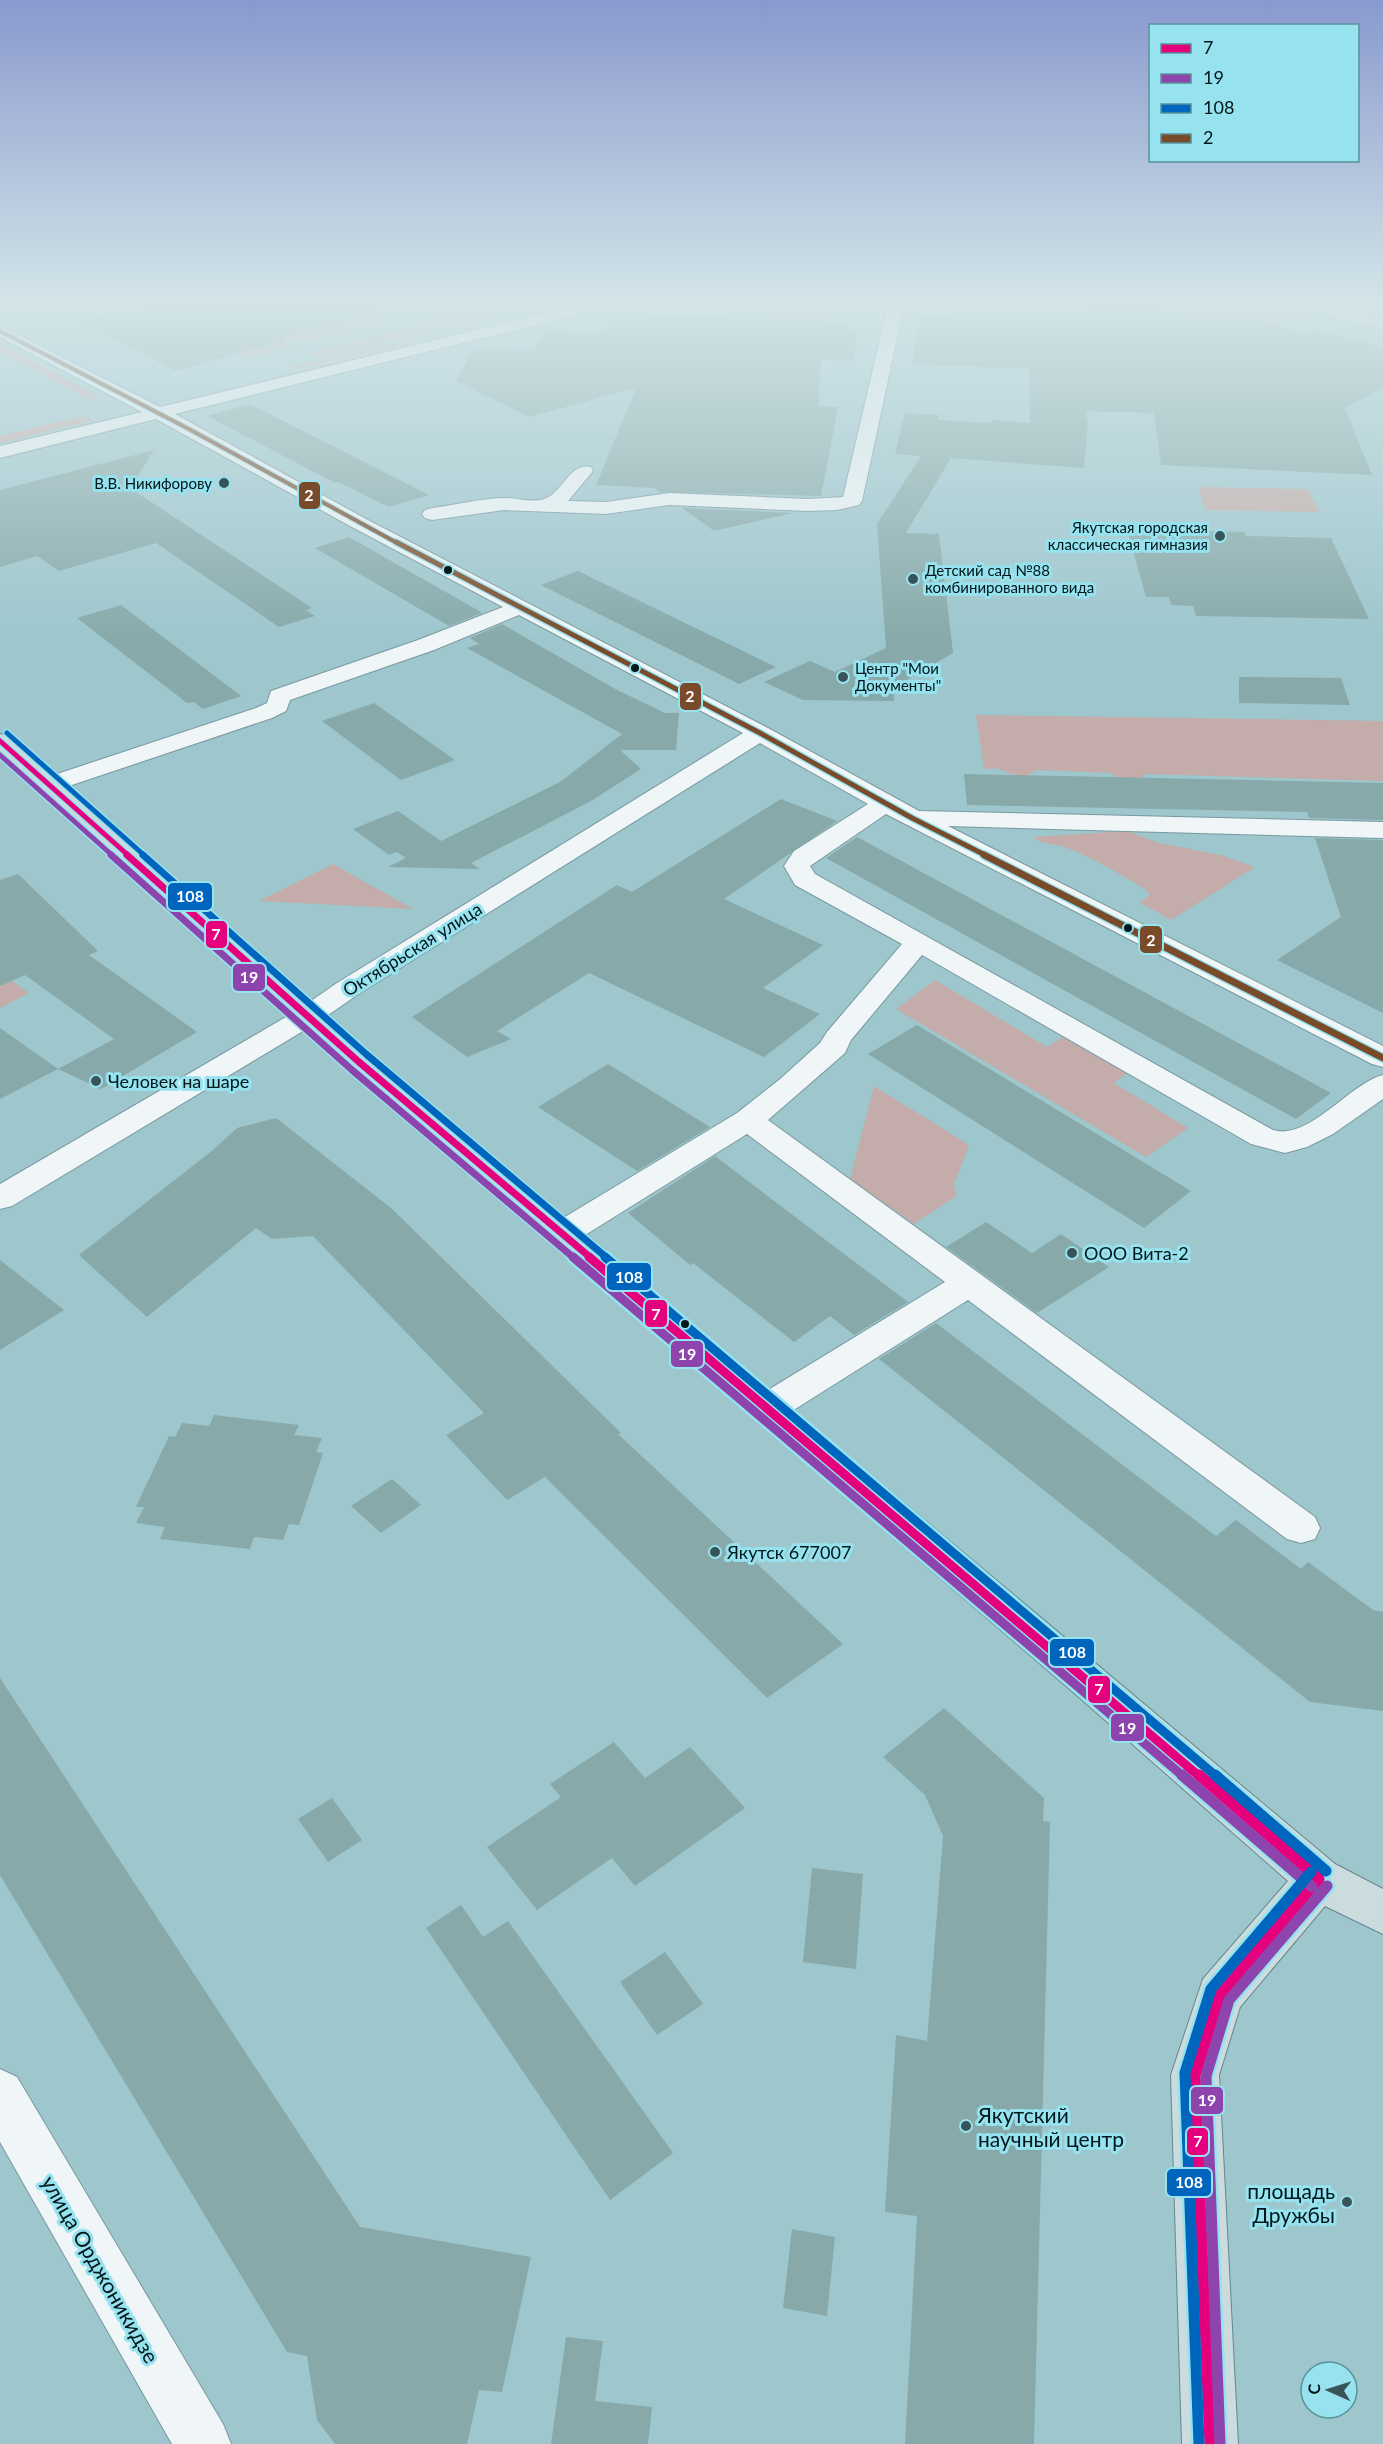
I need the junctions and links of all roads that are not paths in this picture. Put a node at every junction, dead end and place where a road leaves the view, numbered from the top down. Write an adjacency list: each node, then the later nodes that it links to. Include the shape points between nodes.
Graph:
1 (150, 415): 4 (street)
2 (162, 415): 8 (street)
3 (871, 415): 6 (street, via 852,501 808,505 669,499 606,508)
4 (0, 452)
5 (584, 471): 6 (street, via 565,494)
6 (550, 504): 7 (street, via 498,497)
7 (432, 514)
8 (521, 607): 9 (street); 11 (street, via 279,696 278,706 264,713)
9 (760, 733): 12 (street); 16 (street, Октябрьская улица)
10 (0, 741): 11 (main road)
11 (48, 784): 16 (main road)
12 (886, 803): 13 (street); 15 (street, via 803,856 796,866 804,879)
13 (912, 818): 14 (street); 17 (street)
14 (1383, 830)
15 (919, 942): 18 (street, via 1262,1137 1284,1143 1303,1138); 19 (street, via 837,1038 834,1047)
16 (308, 1016): 20 (street, Октябрьская улица); 21 (main road)
17 (1383, 1058)
18 (1383, 1084)
19 (748, 1120): 21 (street); 22 (street)
20 (0, 1198)
21 (562, 1234): 23 (main road)
22 (969, 1283): 23 (street); 24 (street)
23 (768, 1408): 25 (main road)
24 (1301, 1528)
25 (1319, 1880): 26 (main road); 29 (main road, via 1220,1995 1195,2074)
26 (1383, 1913)
27 (0, 2094): 28 (street, улица Орджоникидзе)
28 (203, 2444)
29 (1210, 2444)

